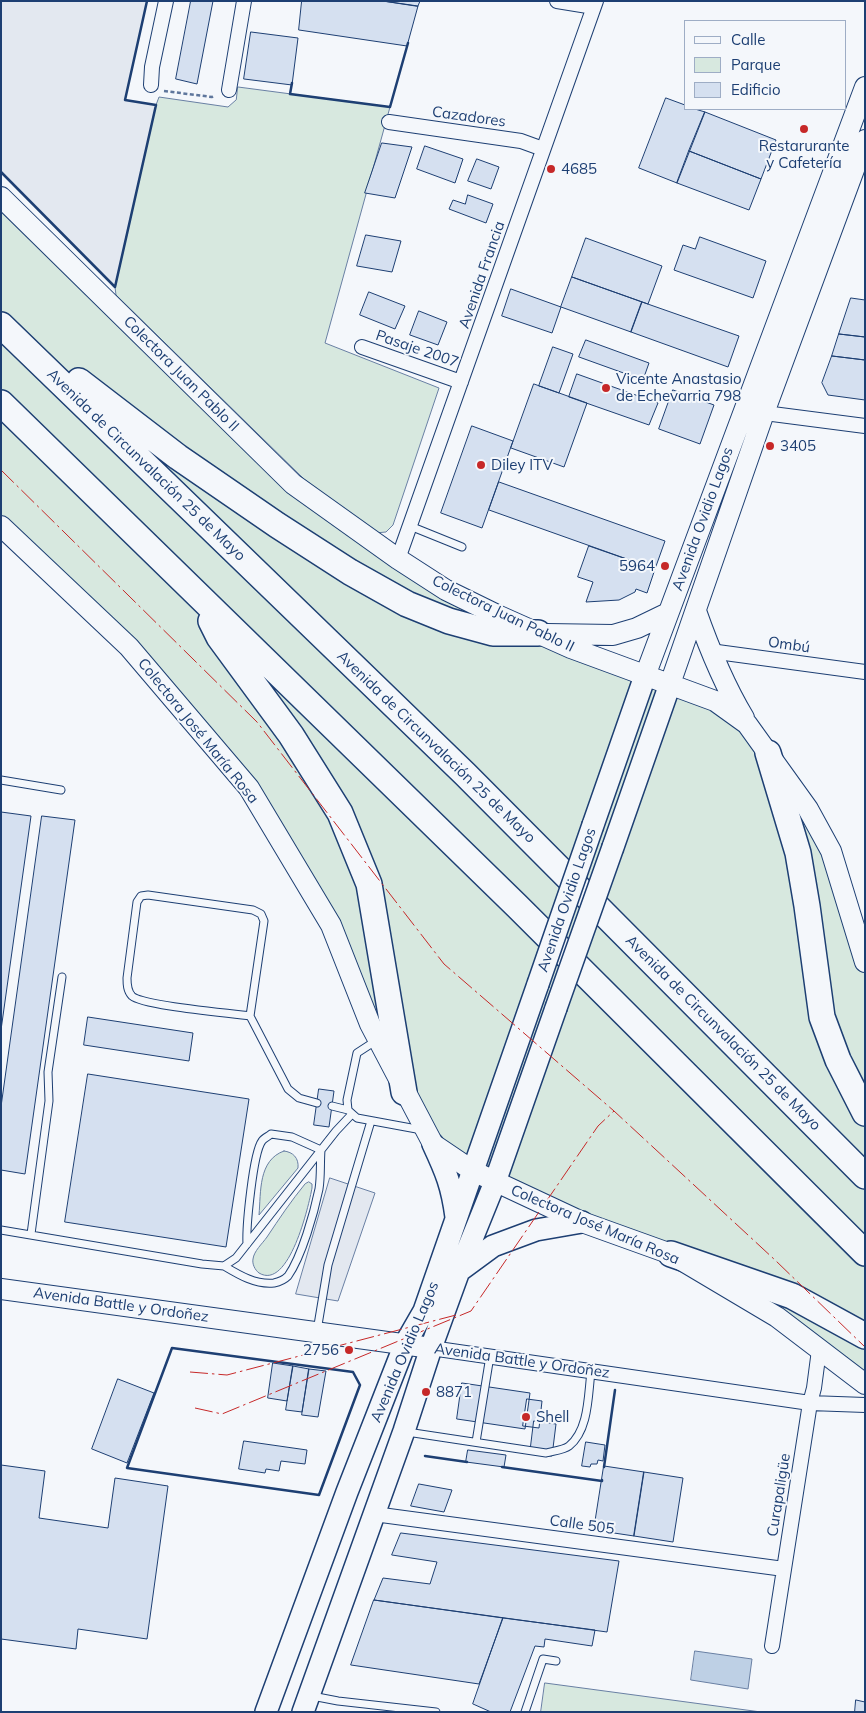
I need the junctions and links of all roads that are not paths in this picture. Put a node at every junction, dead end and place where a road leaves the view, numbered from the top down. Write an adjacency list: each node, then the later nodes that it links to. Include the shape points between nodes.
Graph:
1 (166, 1): 5 (street, via 152,67)
2 (244, 1): 7 (street)
3 (557, 1): 4 (street)
4 (595, 4): 10 (street, Avenida Francia)
5 (152, 85)
6 (865, 87): 11 (main road, Avenida Ovidio Lagos)
7 (229, 90)
8 (389, 122): 10 (street, Cazadores, via 521,140)
9 (865, 140): 11 (main road, Avenida Ovidio Lagos)
10 (543, 149): 15 (street, Avenida Francia)
11 (850, 175): 17 (main road, Avenida Ovidio Lagos); 18 (main road, Avenida Ovidio Lagos)
12 (1, 197): 25 (main road, Colectora Juan Pablo II, via 294,484)
13 (4, 327): 29 (highway, via 178,457 350,572 407,604 449,621 493,633); 52 (highway, Avenida de Circunvalación 25 de Mayo, via 465,774)
14 (362, 347): 15 (street, Pasaje 2007)
15 (461, 382): 21 (street, Avenida Francia)
16 (1, 403): 26 (highway)
17 (744, 410): 18 (street); 28 (main road, Avenida Ovidio Lagos)
18 (764, 413): 19 (street); 27 (main road, Avenida Ovidio Lagos)
19 (865, 426)
20 (1, 526): 23 (main road, Colectora José María Rosa)
21 (410, 526): 24 (lane); 25 (street, Avenida Francia)
22 (1, 542): 23 (street)
23 (22, 545): 42 (main road, Colectora José María Rosa, via 129,647 249,788 332,925)
24 (462, 547)
25 (398, 559): 29 (main road, Colectora Juan Pablo II, via 446,590)
26 (195, 593): 43 (highway, via 220,637 291,735 340,813 369,884); 59 (highway, via 517,906)
27 (696, 611): 30 (main road); 33 (main road, Avenida Ovidio Lagos)
28 (668, 613): 29 (main road, via 613,635); 32 (main road, Avenida Ovidio Lagos)
29 (538, 634): 32 (main road, Colectora Juan Pablo II)
30 (710, 651): 31 (street, Ombú); 34 (main road, via 727,691)
31 (865, 672)
32 (644, 676): 33 (main road, Colectora Juan Pablo II); 51 (main road, Avenida Ovidio Lagos, bridge)
33 (670, 684): 34 (main road, Colectora Juan Pablo II, via 715,701); 53 (main road, Avenida Ovidio Lagos, bridge)
34 (747, 724): 35 (main road, Colectora Juan Pablo II)
35 (768, 753): 38 (main road, Colectora Juan Pablo II, via 808,809 832,852); 47 (highway, via 798,854 822,1017 838,1060)
36 (1, 780): 37 (lane)
37 (62, 790)
38 (860, 926): 39 (main road, Colectora Juan Pablo II)
39 (865, 962)
40 (62, 978): 57 (lane, via 48,1072 49,1101)
41 (250, 1016): 41 (lane, via 264,921 261,914 253,910 141,896 137,902 127,978 127,989 132,996 157,1004); 44 (lane, via 288,1089 299,1098)
42 (377, 1040): 43 (main road, Colectora José María Rosa); 46 (lane, via 357,1053 347,1100)
43 (404, 1092): 49 (main road, Colectora José María Rosa)
44 (317, 1103)
45 (332, 1106): 46 (lane)
46 (350, 1112): 48 (lane, via 357,1118); 50 (lane)
47 (865, 1113)
48 (371, 1120): 49 (lane); 64 (lane, via 328,1266)
49 (429, 1137): 51 (main road, Colectora José María Rosa); 54 (main road, via 446,1172)
50 (321, 1150): 58 (lane); 58 (lane, via 292,1137 272,1134 262,1142 255,1164 246,1227); 61 (lane, via 317,1196 296,1261 286,1278 275,1283 258,1282)
51 (473, 1171): 53 (main road, Colectora José María Rosa); 54 (main road, Avenida Ovidio Lagos)
52 (865, 1176)
53 (495, 1182): 55 (main road, Colectora José María Rosa); 62 (main road, Avenida Ovidio Lagos)
54 (456, 1221): 66 (main road, Avenida Ovidio Lagos, via 424,1311)
55 (582, 1222): 60 (main road, Colectora José María Rosa); 62 (main road, via 536,1230 493,1246)
56 (1, 1230): 57 (lane)
57 (31, 1234): 61 (lane)
58 (247, 1244): 61 (lane, via 236,1258)
59 (865, 1253)
60 (671, 1254): 65 (highway, via 792,1296); 68 (main road, Colectora José María Rosa, via 776,1317)
61 (224, 1266)
62 (459, 1271): 67 (main road, Avenida Ovidio Lagos)
63 (1, 1289): 64 (main road, Avenida Battle y Ordoñez)
64 (316, 1332): 66 (main road, Avenida Battle y Ordoñez)
65 (865, 1336)
66 (405, 1344): 67 (main road, Avenida Battle y Ordoñez); 81 (main road, Avenida Ovidio Lagos)
67 (431, 1348): 69 (street, Avenida Battle y Ordoñez); 74 (main road, Avenida Ovidio Lagos)
68 (819, 1350): 71 (main road, Colectora José María Rosa); 72 (street, Curapaligüe)
69 (490, 1356): 70 (street, Avenida Battle y Ordoñez); 75 (lane)
70 (591, 1372): 72 (street, Avenida Battle y Ordoñez); 75 (lane, via 580,1432 568,1447 546,1453)
71 (865, 1384)
72 (810, 1403): 73 (street, Avenida Battle y Ordoñez); 77 (street, Curapaligüe)
73 (865, 1405)
74 (404, 1431): 75 (lane); 76 (main road, Avenida Ovidio Lagos)
75 (476, 1442)
76 (374, 1514): 77 (street, Calle 505); 80 (main road, Avenida Ovidio Lagos)
77 (784, 1569): 78 (street, Curapaligüe)
78 (772, 1646)
79 (556, 1661): 83 (lane, via 542,1659)
80 (306, 1703): 82 (lane, via 338,1701)
81 (266, 1712)
82 (436, 1712)
83 (525, 1712)

